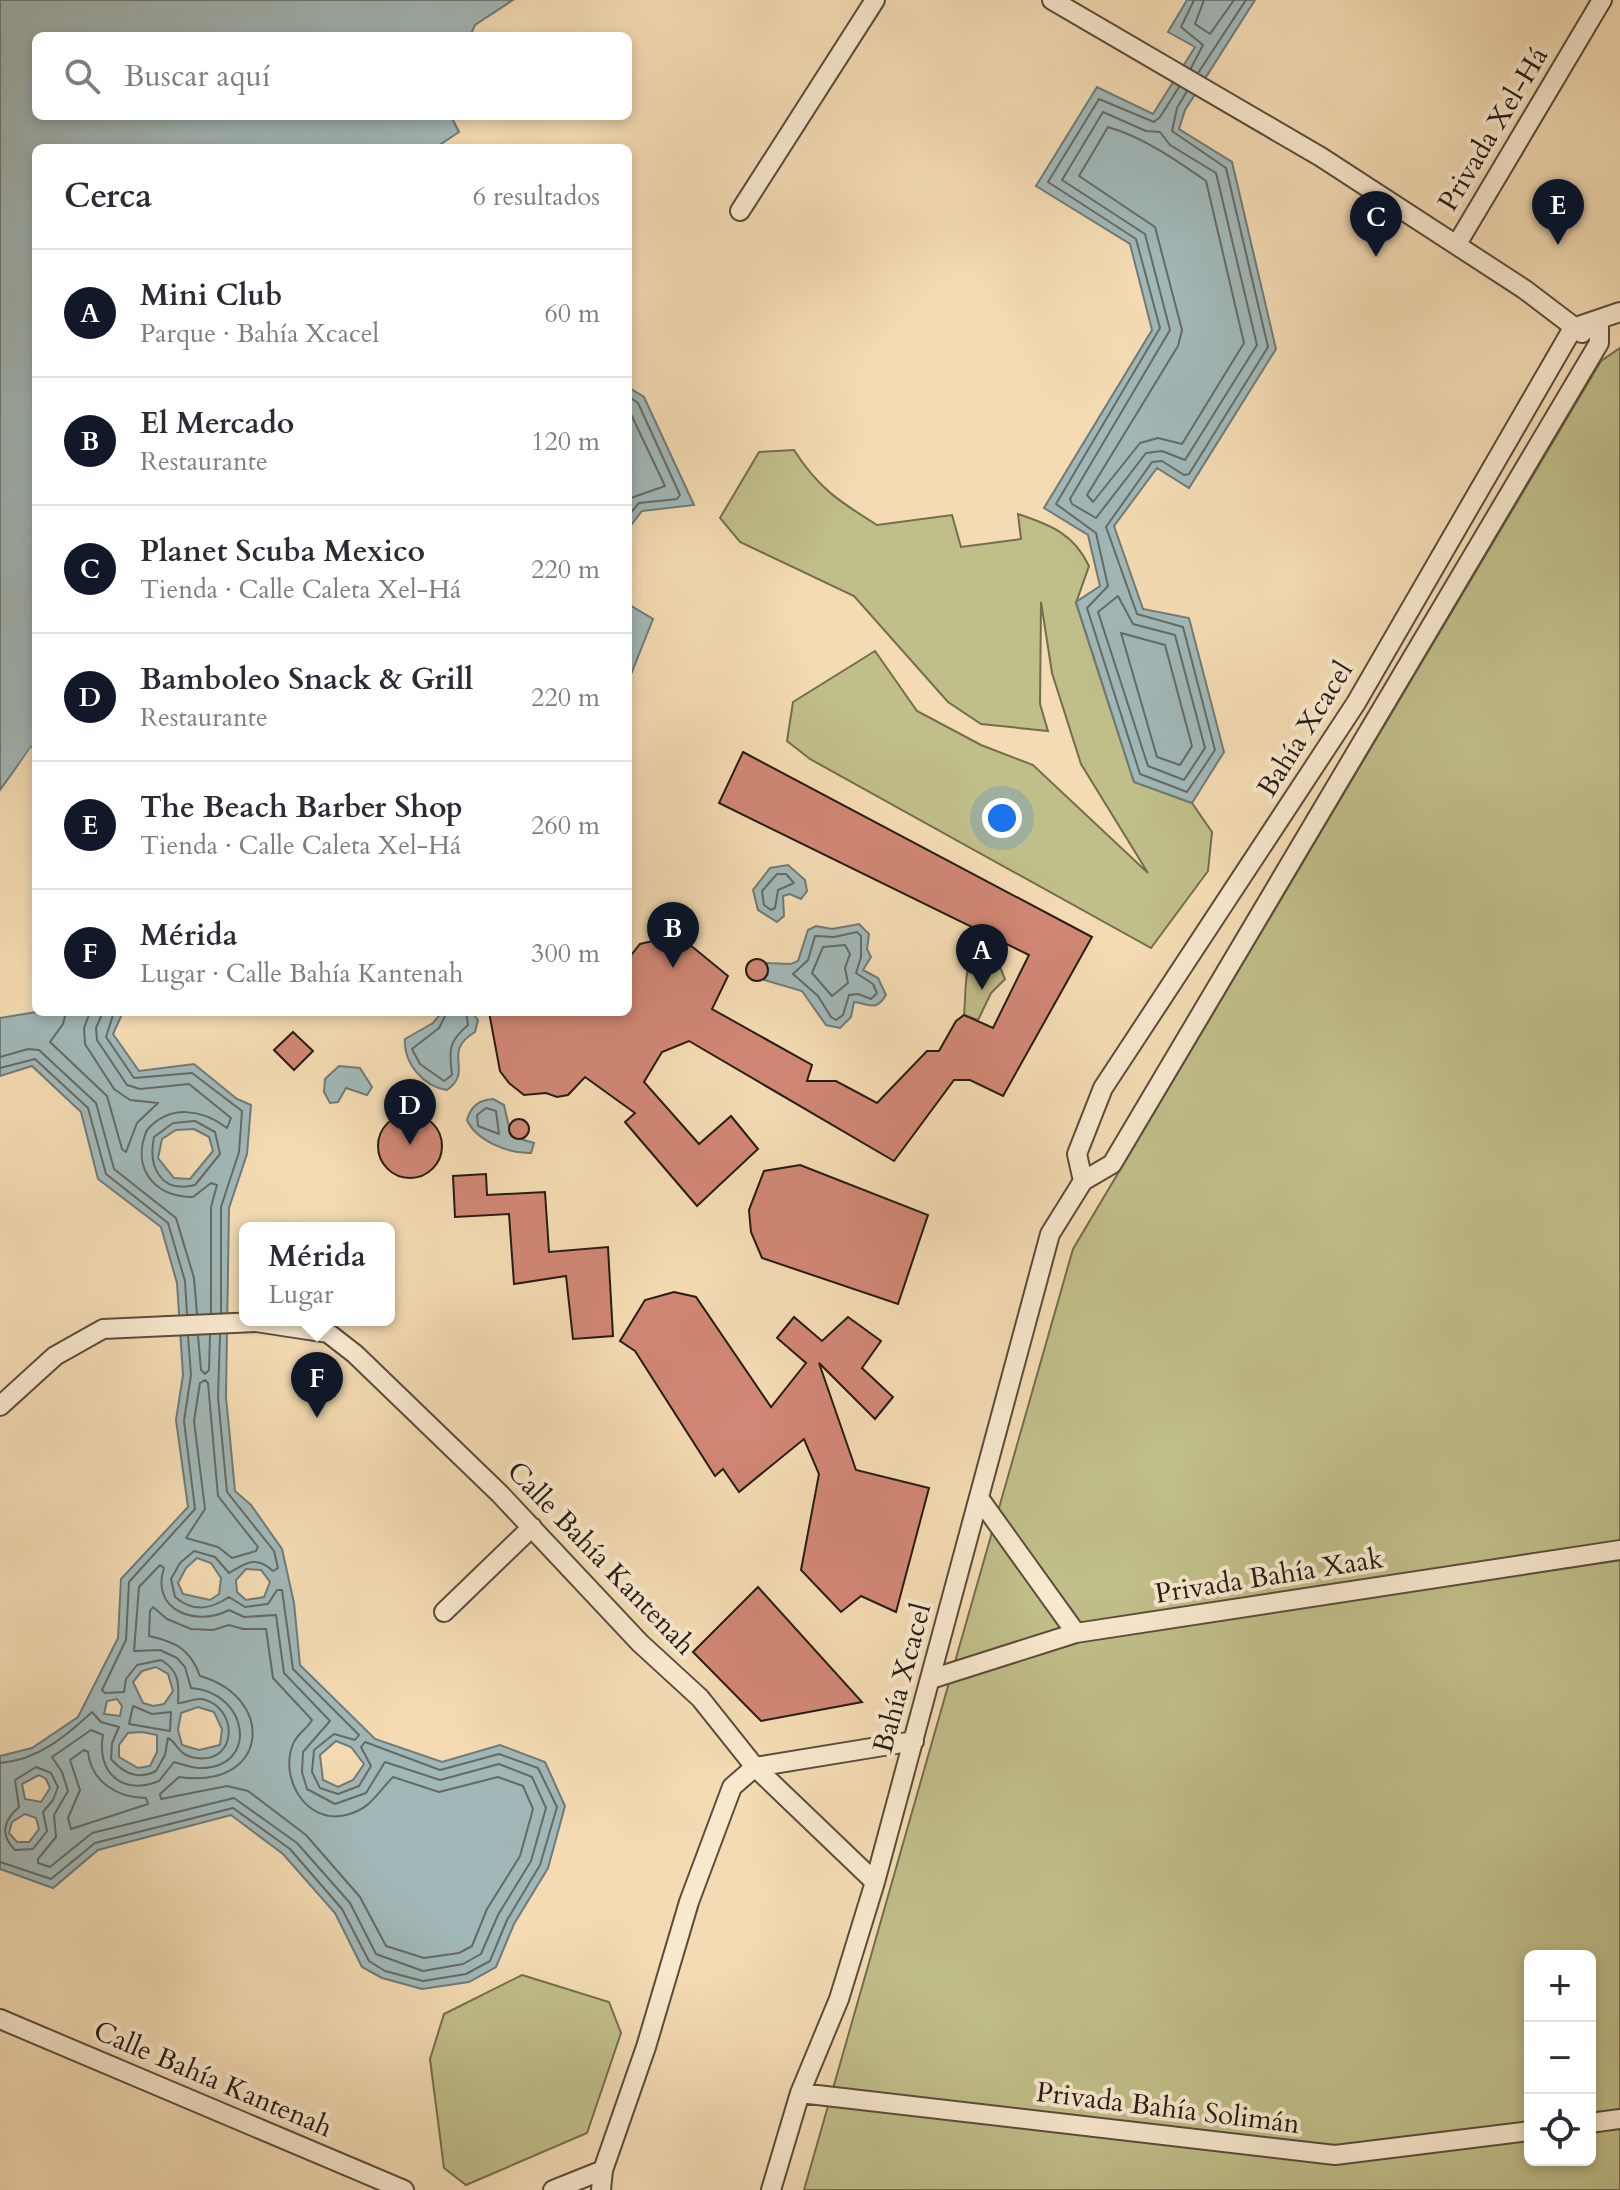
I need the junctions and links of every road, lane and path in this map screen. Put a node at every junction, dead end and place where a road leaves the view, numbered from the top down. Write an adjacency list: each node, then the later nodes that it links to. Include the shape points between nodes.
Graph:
1 (875, 0): 4 (street)
2 (1052, 0): 5 (street, via 1321,157)
3 (1602, 0): 5 (street, Privada Xel-Há)
4 (740, 211)
5 (1457, 244): 8 (street)
6 (1620, 312): 7 (street)
7 (1599, 319): 8 (street); 9 (street)
8 (1573, 328): 9 (street); 10 (street, Bahía Xcacel, via 1356,703 1103,1088 1077,1154)
9 (1599, 343): 10 (street, Bahía Xcacel, via 1112,1164)
10 (1083, 1181): 14 (street, Bahía Xcacel, via 1050,1234)
11 (239, 1323): 13 (street, Calle Bahía Kantenah, via 103,1329 55,1356)
12 (282, 1326): 15 (street, Calle Bahía Kantenah, via 328,1333)
13 (0, 1406)
14 (979, 1498): 18 (street); 19 (street, Bahía Xcacel)
15 (532, 1527): 17 (street); 21 (street, Calle Bahía Kantenah, via 640,1643 700,1698)
16 (1620, 1550): 18 (street, Privada Bahía Xaak)
17 (444, 1612)
18 (1076, 1633): 19 (street, Privada Bahía Xaak)
19 (931, 1679): 20 (street, Bahía Xcacel)
20 (914, 1741): 21 (street); 22 (street, Bahía Xcacel)
21 (755, 1767): 22 (street, Calle Bahía Kantenah); 28 (street, via 732,1787 689,1902)
22 (875, 1882): 24 (street, Bahía Xcacel, via 839,1999)
23 (0, 2019): 29 (street, Calle Bahía Kantenah)
24 (800, 2093): 27 (street, Privada Bahía Solimán, via 1335,2155); 32 (street, Bahía Xcacel)
25 (1620, 2119): 26 (street)
26 (1596, 2122)
27 (1524, 2132)
28 (603, 2170): 30 (street); 31 (street)
29 (404, 2190)
30 (553, 2190)
31 (601, 2190)
32 (771, 2190)

